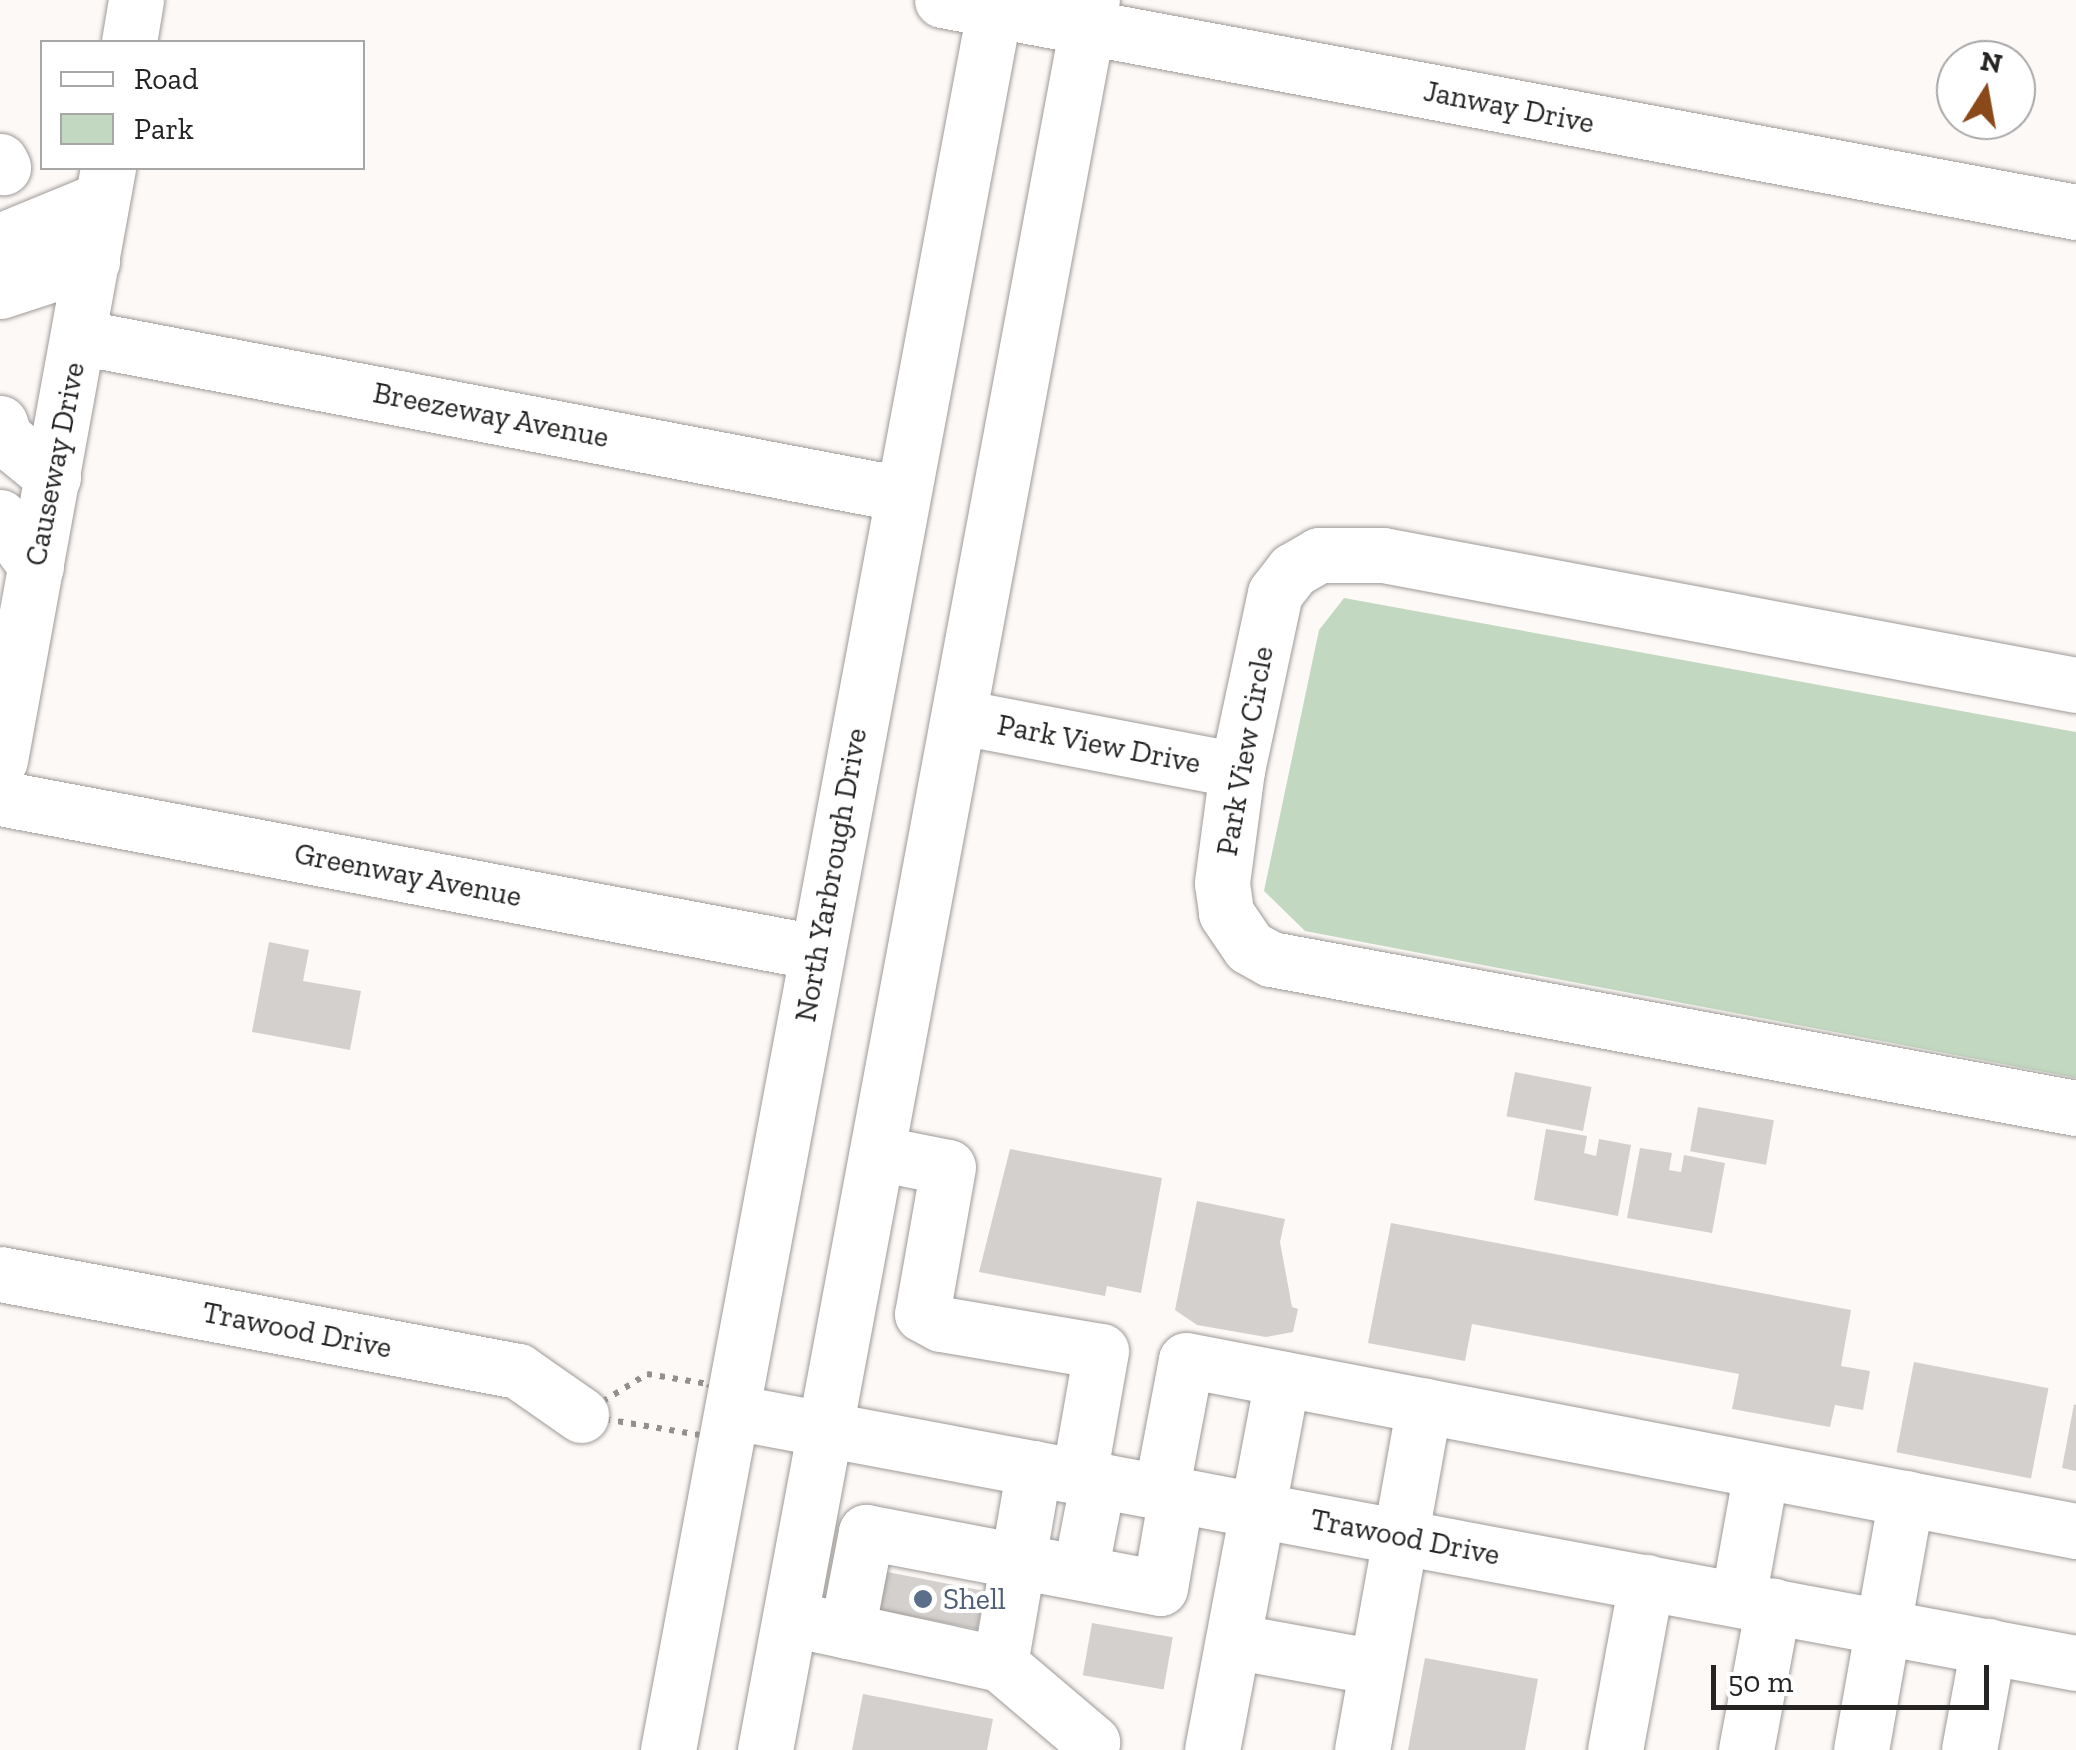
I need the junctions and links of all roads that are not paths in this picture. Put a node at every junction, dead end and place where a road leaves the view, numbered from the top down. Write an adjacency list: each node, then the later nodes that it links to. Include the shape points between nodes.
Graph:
1 (136, 0): 5 (street)
2 (942, 0): 3 (street, Janway Drive)
3 (996, 5): 4 (street, Janway Drive); 14 (street, North Yarbrough Drive)
4 (1089, 14): 7 (street, Janway Drive); 18 (street)
5 (128, 40)
6 (105, 183): 8 (street); 9 (street, Causeway Drive)
7 (2076, 212)
8 (0, 241)
9 (92, 261): 10 (street); 11 (street, Causeway Drive)
10 (0, 291)
11 (79, 337): 13 (street, Causeway Drive); 14 (street, Breezeway Avenue)
12 (0, 423): 13 (street, via 5,438)
13 (53, 477): 16 (street, Causeway Drive)
14 (902, 494): 22 (street, North Yarbrough Drive)
15 (0, 517): 16 (street)
16 (36, 566): 19 (street, Causeway Drive)
17 (2076, 685): 20 (street, Park View Circle, via 1338,552 1294,570 1276,593)
18 (960, 717): 20 (street, Park View Drive); 24 (street)
19 (0, 760)
20 (1237, 770): 23 (street, Park View Circle, via 1222,882 1226,914 1250,947 1271,959)
21 (0, 798): 22 (street, Greenway Avenue)
22 (816, 952): 28 (street, North Yarbrough Drive)
23 (2076, 1108)
24 (877, 1154): 30 (street); 32 (street, via 948,1167 922,1314 942,1324 1101,1351)
25 (0, 1274): 29 (street, Trawood Drive, via 518,1371)
26 (1282, 1379): 27 (street); 33 (street, via 1186,1360); 35 (street)
27 (1424, 1406): 31 (street); 37 (street)
28 (733, 1412): 30 (street, Trawood Drive); 50 (street, North Yarbrough Drive)
29 (581, 1414)
30 (824, 1428): 32 (street, Trawood Drive); 42 (street)
31 (1761, 1470): 34 (street); 41 (street)
32 (1070, 1474): 33 (street, Trawood Drive); 38 (street); 39 (street)
33 (1169, 1493): 35 (street, Trawood Drive); 39 (street, via 1160,1588)
34 (1906, 1498): 36 (street); 43 (street)
35 (1257, 1510): 37 (street, Trawood Drive); 45 (street)
36 (2076, 1530)
37 (1400, 1536): 40 (street, Trawood Drive); 49 (street)
38 (1018, 1560): 39 (street); 44 (street, via 866,1532); 48 (street)
39 (1080, 1572)
40 (1646, 1582): 41 (street, Trawood Drive); 55 (street)
41 (1756, 1603): 43 (street, Trawood Drive); 56 (street)
42 (790, 1619): 44 (street); 51 (street)
43 (1883, 1626): 46 (street, Trawood Drive); 57 (street)
44 (846, 1631): 48 (street)
45 (1233, 1641): 49 (street); 53 (street)
46 (1988, 1646): 47 (street, Trawood Drive); 58 (street)
47 (2076, 1663)
48 (1000, 1664): 52 (street, via 1092,1742)
49 (1376, 1668): 54 (street)
50 (668, 1750)
51 (766, 1750)
52 (1090, 1750)
53 (1212, 1750)
54 (1362, 1750)
55 (1615, 1750)
56 (1746, 1750)
57 (1861, 1750)
58 (1969, 1750)

